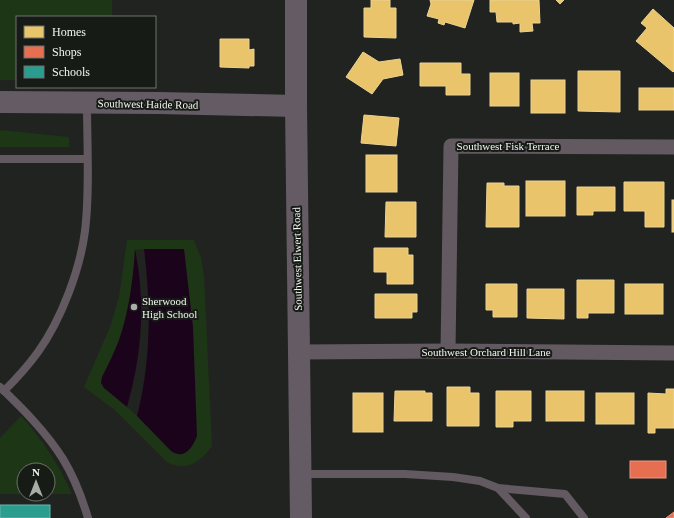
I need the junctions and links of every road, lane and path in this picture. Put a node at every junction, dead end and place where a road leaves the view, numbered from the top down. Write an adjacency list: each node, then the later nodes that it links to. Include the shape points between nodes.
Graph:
1 (296, 0): 4 (main road, Southwest Elwert Road)
2 (0, 102): 3 (main road, Southwest Haide Road)
3 (87, 103): 4 (main road, Southwest Haide Road); 7 (lane)
4 (296, 106): 9 (main road, Southwest Elwert Road)
5 (674, 146): 8 (street, Southwest Fisk Terrace, via 451,146)
6 (0, 159): 7 (lane)
7 (87, 159): 11 (lane, via 85,231 70,290 39,351 23,372)
8 (448, 351): 9 (street, Southwest Orchard Hill Lane); 10 (street, Southwest Orchard Hill Lane)
9 (298, 352): 12 (main road, Southwest Elwert Road)
10 (674, 353)
11 (2, 389): 14 (lane, via 26,413 63,459)
12 (300, 474): 13 (lane, via 404,474 453,477 480,481); 15 (main road, Southwest Elwert Road)
13 (498, 488): 16 (lane); 17 (lane, via 565,494)
14 (88, 518)
15 (301, 518)
16 (526, 518)
17 (584, 518)

